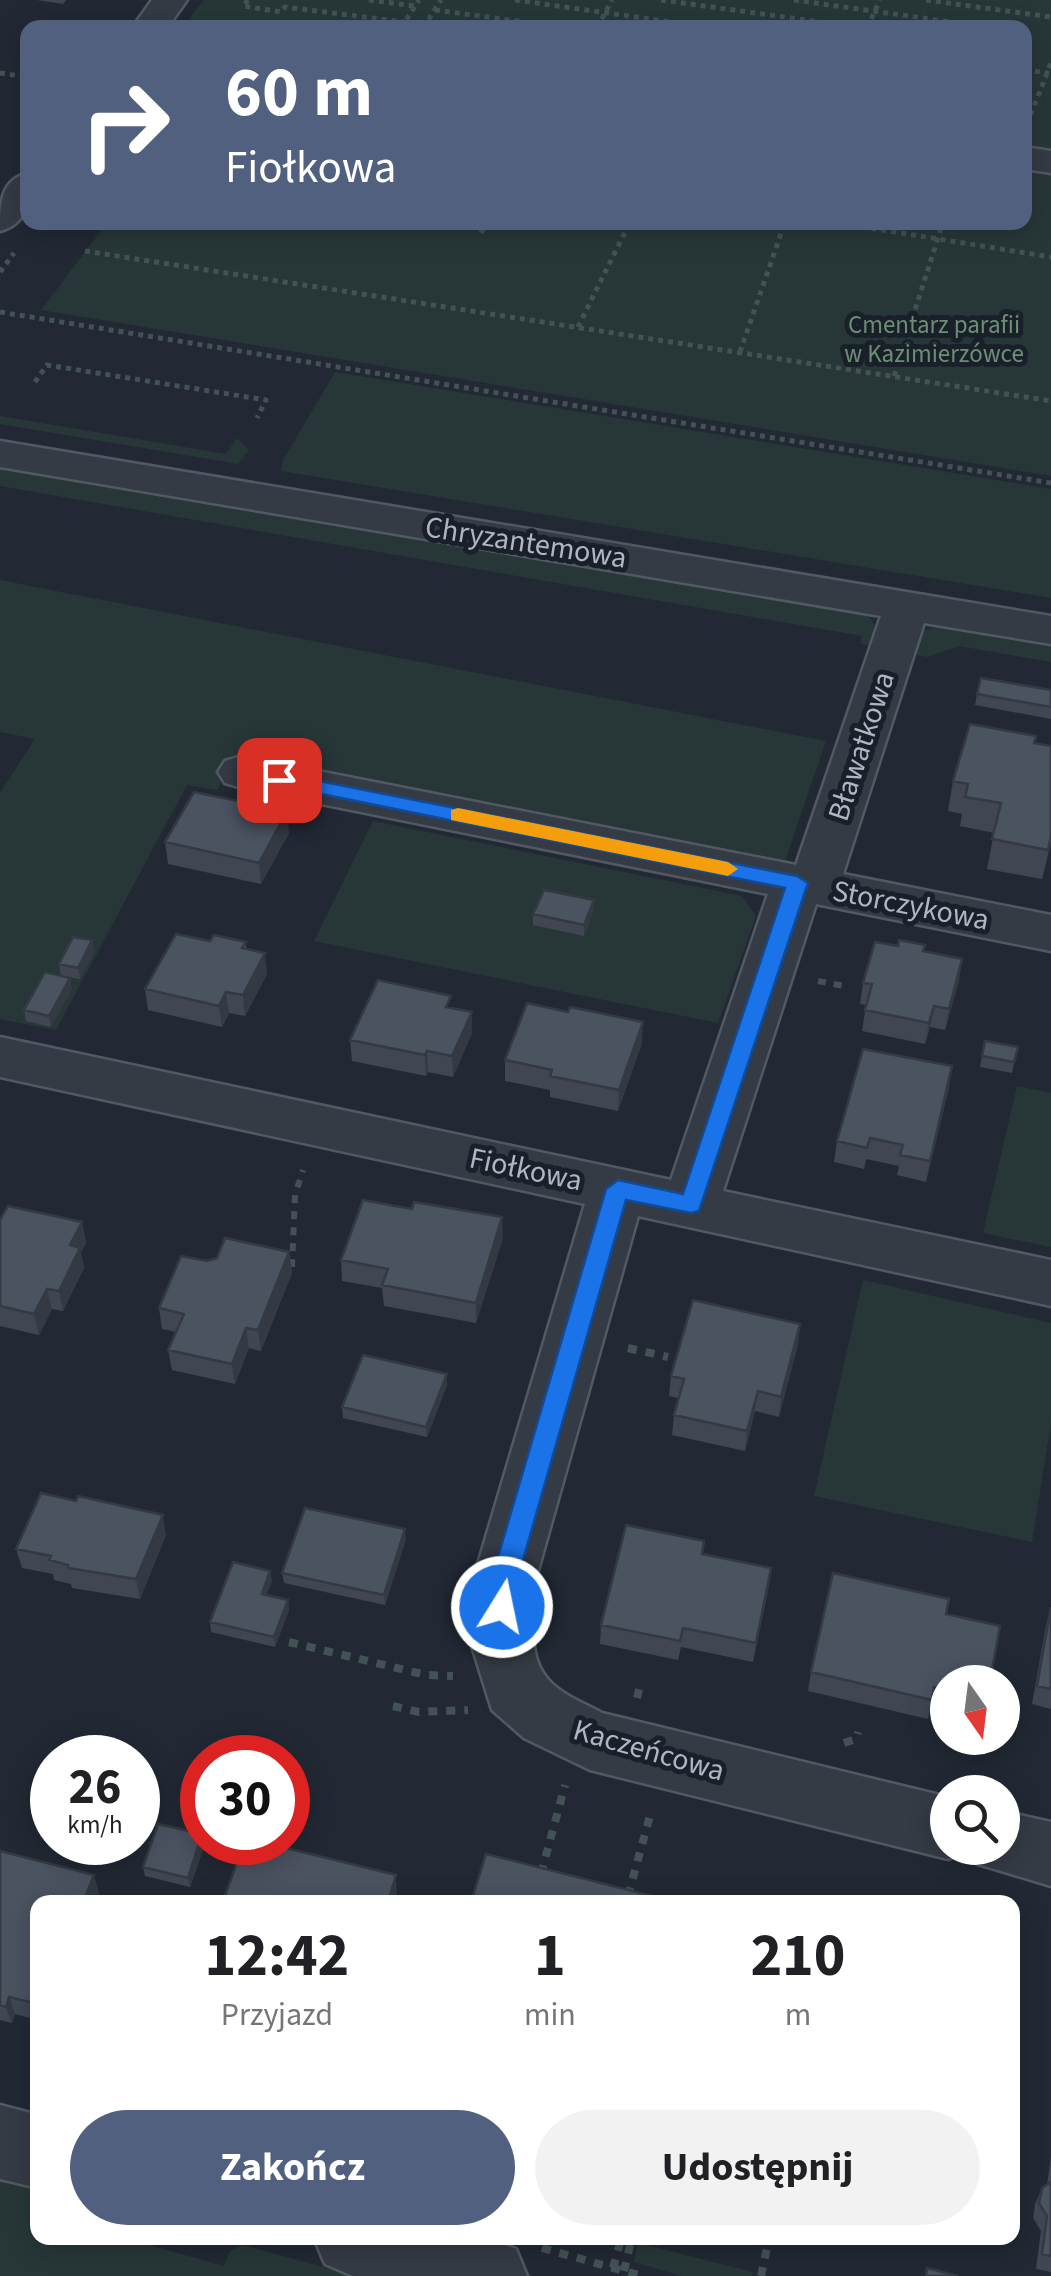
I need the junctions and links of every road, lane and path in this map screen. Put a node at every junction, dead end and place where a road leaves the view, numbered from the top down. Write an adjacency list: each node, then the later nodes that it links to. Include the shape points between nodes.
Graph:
1 (248, 0): 12 (path, via 243,6)
2 (369, 0): 11 (path)
3 (419, 0): 11 (path)
4 (441, 0): 13 (path)
5 (515, 0): 15 (path)
6 (612, 0): 15 (path)
7 (661, 0): 26 (path)
8 (794, 0): 14 (path)
9 (880, 0): 14 (path)
10 (926, 0): 17 (path)
11 (415, 6): 20 (path)
12 (265, 10): 18 (path); 19 (path)
13 (435, 10): 21 (path); 22 (path)
14 (875, 11): 27 (path); 28 (path)
15 (605, 12): 16 (path); 23 (path)
16 (636, 17): 24 (path); 25 (path)
17 (1051, 17)
18 (258, 20)
19 (370, 20)
20 (405, 20)
21 (430, 20)
22 (510, 20)
23 (601, 20)
24 (635, 20)
25 (650, 20)
26 (807, 20)
27 (870, 20)
28 (938, 20)
29 (1051, 63): 30 (path)
30 (1049, 74): 31 (path)
31 (1032, 114)
32 (20, 194): 33 (street)
33 (0, 219)
34 (626, 230): 42 (path)
35 (781, 230): 43 (path)
36 (882, 230): 38 (path)
37 (941, 230): 38 (path)
38 (938, 239): 40 (path); 44 (path)
39 (85, 251): 42 (path)
40 (1051, 256)
41 (0, 312): 49 (path)
42 (578, 328): 43 (path)
43 (740, 352): 44 (path)
44 (894, 376): 46 (path)
45 (36, 382): 47 (path, via 47,365 266,400)
46 (1051, 401)
47 (256, 418)
48 (0, 454): 50 (street, Chryzantemowa)
49 (1051, 483)
50 (907, 605): 51 (street, Chryzantemowa); 53 (street, Bławatkowa)
51 (1051, 630)
52 (242, 772): 53 (street, Storczykowa)
53 (806, 885): 54 (street, Storczykowa); 58 (street, Bławatkowa)
54 (1051, 933)
55 (0, 1057): 56 (street, Fiołkowa)
56 (323, 1125): 57 (street, Fiołkowa); 59 (path, via 295,1195)
57 (618, 1189): 58 (street, Fiołkowa); 62 (street, via 506,1574 503,1643)
58 (691, 1204): 60 (street, Fiołkowa)
59 (292, 1267)
60 (1051, 1284)
61 (289, 1642): 62 (path, via 426,1675)
62 (512, 1684): 63 (path, via 469,1710); 64 (street, Kaczeńcowa, via 547,1717)
63 (393, 1706)
64 (580, 1735): 65 (street, Kaczeńcowa); 69 (path)
65 (665, 1758): 66 (street, Kaczeńcowa); 70 (path)
66 (930, 1824)
67 (1020, 1846): 68 (street)
68 (1051, 1854)
69 (541, 1874)
70 (628, 1895)
71 (0, 2142): 72 (street)
72 (30, 2150)
73 (401, 2245): 76 (street)
74 (625, 2245): 77 (path)
75 (768, 2245): 79 (path)
76 (508, 2260): 77 (path)
77 (619, 2269): 78 (path)
78 (642, 2276)
79 (762, 2276)

